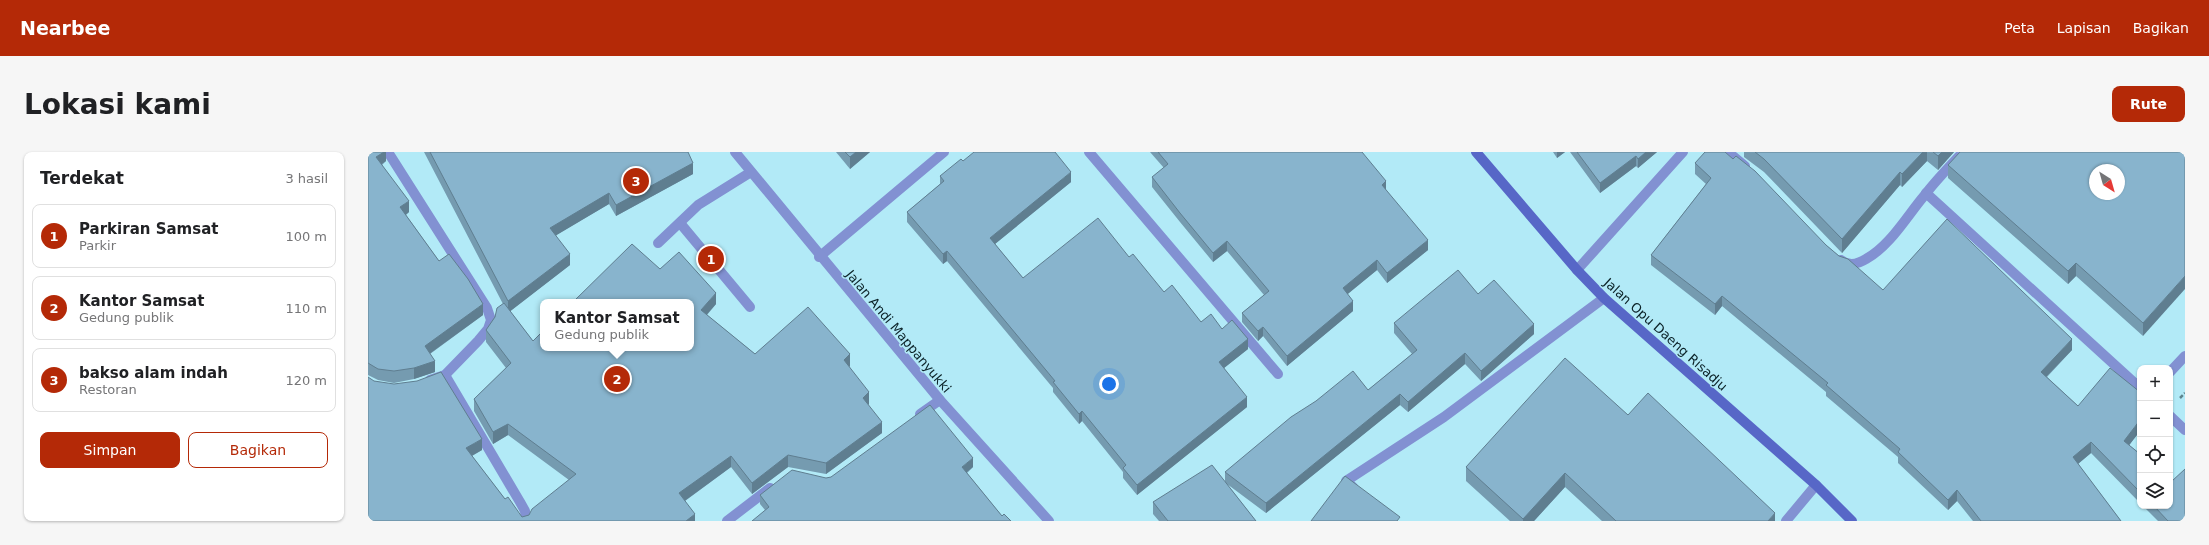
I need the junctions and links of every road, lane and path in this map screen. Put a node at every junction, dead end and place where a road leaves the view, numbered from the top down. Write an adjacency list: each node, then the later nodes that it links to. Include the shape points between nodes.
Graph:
1 (388, 152): 22 (street, via 487,308 491,320 488,329 478,341)
2 (734, 152): 9 (street, Jalan Andi Mappanyukki)
3 (944, 152): 15 (street)
4 (1089, 152): 21 (street)
5 (1476, 152): 16 (main road, Jalan Opu Daeng Risadju)
6 (1683, 152): 16 (street)
7 (1963, 152): 11 (street)
8 (1735, 155): 10 (street)
9 (751, 172): 12 (street, via 704,202); 15 (street, Jalan Andi Mappanyukki)
10 (1753, 172)
11 (1926, 193): 14 (street, via 1883,246 1867,259 1856,264 1843,262); 24 (street)
12 (680, 223): 13 (street); 18 (street)
13 (658, 243)
14 (1835, 255)
15 (819, 257): 25 (street, Jalan Andi Mappanyukki)
16 (1577, 270): 17 (main road, Jalan Opu Daeng Risadju)
17 (1604, 298): 30 (main road, Jalan Opu Daeng Risadju); 31 (street, via 1444,417 1346,481)
18 (750, 306)
19 (2185, 356): 20 (street)
20 (2173, 369)
21 (1278, 374)
22 (445, 375): 23 (street); 32 (street, via 525,511)
23 (419, 384)
24 (2137, 385)
25 (940, 400): 27 (street); 34 (street, Jalan Andi Mappanyukki)
26 (2173, 419): 28 (street)
27 (909, 421)
28 (2185, 430)
29 (777, 483): 33 (street)
30 (1816, 485): 35 (street); 36 (main road, Jalan Opu Daeng Risadju)
31 (1363, 494)
32 (526, 521)
33 (727, 521)
34 (1049, 521)
35 (1786, 521)
36 (1852, 521)

